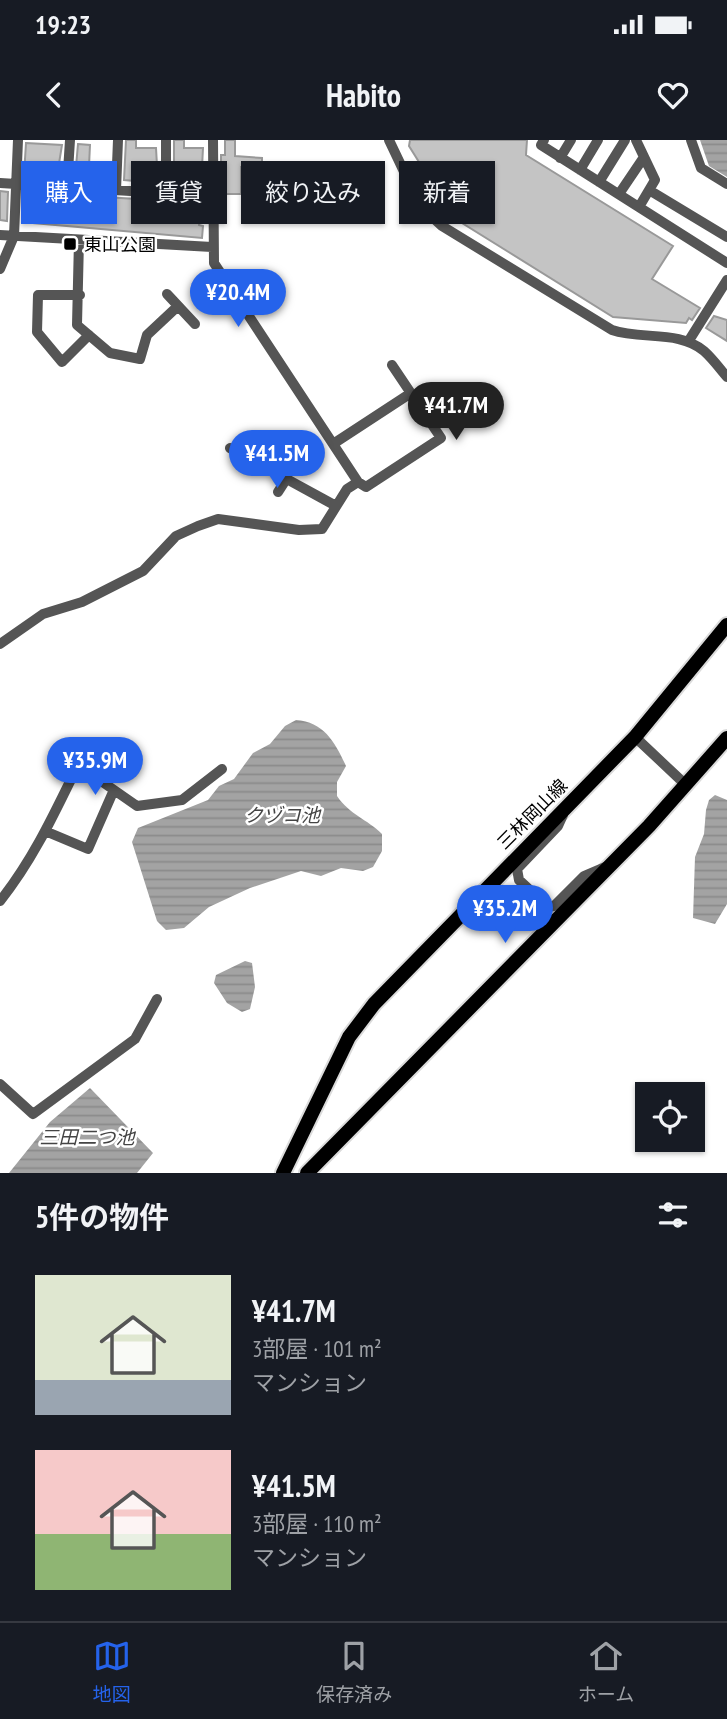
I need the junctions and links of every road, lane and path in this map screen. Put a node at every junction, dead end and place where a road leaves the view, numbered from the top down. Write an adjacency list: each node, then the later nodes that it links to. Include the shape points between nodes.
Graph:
1 (18, 140): 22 (street)
2 (69, 140): 15 (street)
3 (118, 140): 18 (street)
4 (166, 140): 16 (street)
5 (213, 140): 17 (street)
6 (389, 140): 43 (street, via 418,201 442,226 612,330)
7 (571, 140): 14 (street)
8 (598, 140): 19 (street)
9 (625, 140): 20 (street)
10 (636, 140): 13 (street)
11 (691, 140): 24 (street, via 701,168)
12 (542, 142): 14 (street)
13 (644, 157): 25 (street, via 655,180); 26 (street)
14 (560, 158): 19 (street)
15 (68, 161)
16 (166, 161)
17 (213, 161)
18 (117, 165)
19 (580, 170): 20 (street)
20 (599, 182): 26 (street)
21 (0, 183): 22 (street)
22 (15, 184): 23 (street); 30 (street)
23 (21, 184)
24 (727, 184)
25 (649, 190): 27 (street); 31 (street)
26 (619, 194): 27 (street)
27 (639, 207): 34 (street)
28 (212, 224): 33 (street)
29 (0, 235): 30 (street)
30 (14, 236): 32 (street); 35 (street)
31 (727, 237)
32 (79, 240): 33 (street); 37 (street)
33 (212, 247): 47 (street, via 220,275)
34 (727, 266): 40 (street)
35 (0, 269)
36 (727, 280): 40 (street)
37 (80, 295): 42 (street, via 78,326); 42 (street, via 37,295 37,332 62,362)
38 (167, 295): 39 (street)
39 (178, 306): 41 (street); 42 (street, via 146,328 140,359 110,353)
40 (707, 310): 43 (street)
41 (195, 324)
42 (89, 335)
43 (688, 342): 45 (street, via 703,350)
44 (392, 365): 46 (street)
45 (727, 377)
46 (411, 393): 47 (street); 50 (street, via 441,438 366,486)
47 (333, 444): 50 (street)
48 (229, 448): 49 (street, via 247,449)
49 (287, 478): 51 (street); 52 (street)
50 (358, 482): 52 (street)
51 (278, 492)
52 (336, 506): 54 (street, via 322,529 218,519 198,526 176,536 143,571 82,602 43,614)
53 (727, 625): 55 (main road, 三林岡山線)
54 (0, 645)
55 (635, 737): 58 (street); 60 (main road, 三林岡山線)
56 (727, 738): 58 (main road)
57 (222, 769): 59 (street, via 182,800 137,806)
58 (686, 785): 62 (main road)
59 (113, 792): 61 (street, via 88,849); 61 (street, via 78,765)
60 (566, 807): 62 (street, via 558,826 517,869 519,880 548,908 584,876); 66 (main road, 三林岡山線, via 374,1003 349,1037)
61 (45, 831): 63 (street)
62 (611, 864): 67 (main road)
63 (0, 901)
64 (158, 999): 65 (street, via 135,1039 33,1114)
65 (0, 1084)
66 (283, 1173)
67 (307, 1173)

